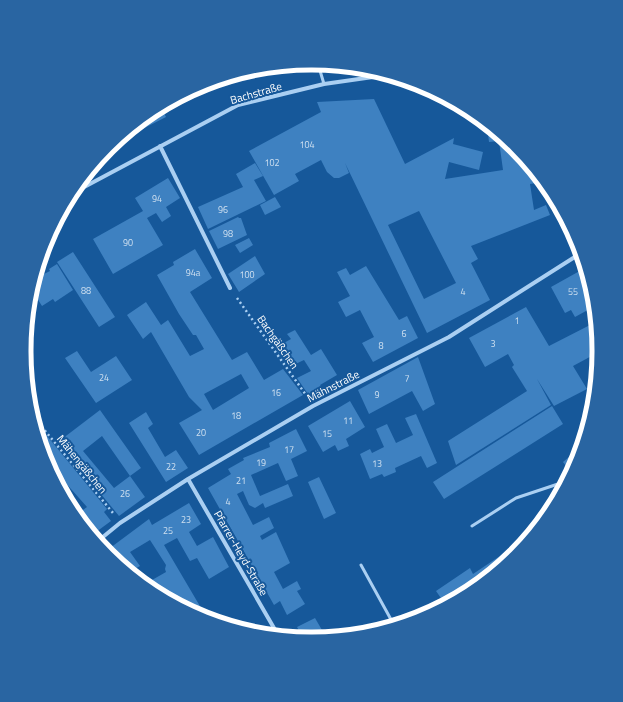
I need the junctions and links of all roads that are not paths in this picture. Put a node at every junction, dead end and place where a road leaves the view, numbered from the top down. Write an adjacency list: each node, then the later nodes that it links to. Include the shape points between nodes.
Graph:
1 (320, 70): 3 (lane)
2 (372, 77): 3 (street, Bachstraße)
3 (324, 84): 4 (street, Bachstraße, via 238,105)
4 (160, 146): 5 (street, Bachstraße); 7 (street)
5 (84, 187)
6 (575, 257): 8 (street, Mähnstraße, via 449,337 313,406)
7 (230, 288)
8 (188, 479): 11 (street, Mähnstraße); 14 (street, Pfarrer-Heyd-Straße)
9 (558, 483): 10 (lane, via 516,498)
10 (472, 526)
11 (102, 537)
12 (360, 566): 13 (lane)
13 (391, 620)
14 (274, 629)

